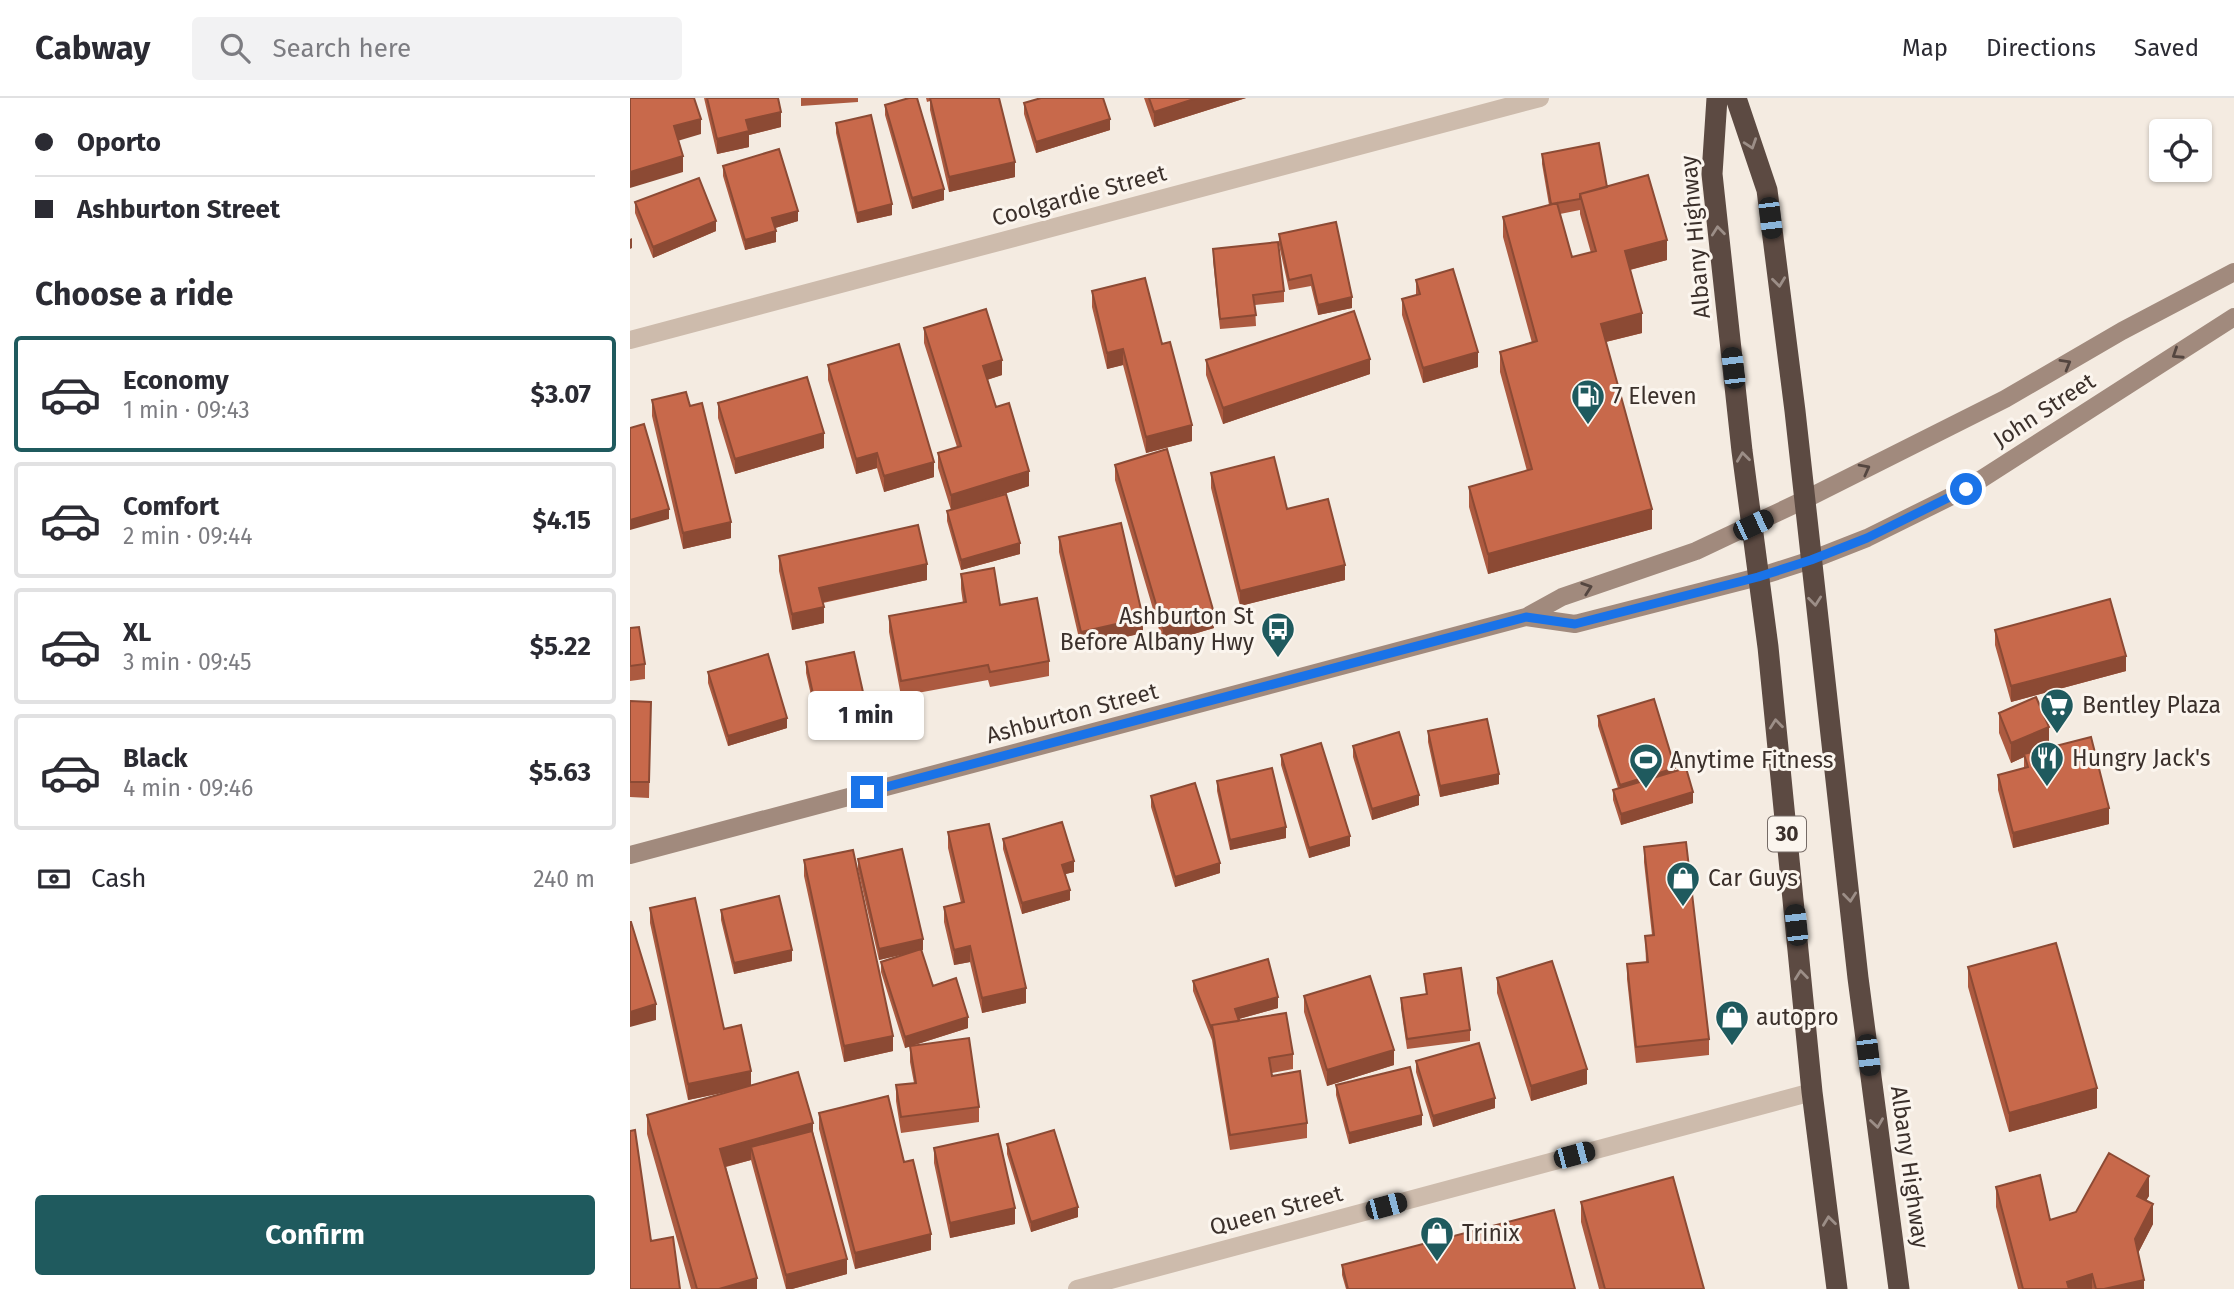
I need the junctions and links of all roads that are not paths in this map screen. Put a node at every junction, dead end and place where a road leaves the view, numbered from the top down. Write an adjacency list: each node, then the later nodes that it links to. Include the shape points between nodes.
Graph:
1 (1540, 98): 6 (street, Coolgardie Street)
2 (1717, 98): 8 (highway, Albany Highway / 30, one-way to 2, via 1712,174)
3 (1736, 98): 7 (highway, Albany Highway, one-way to 7, via 1767,190)
4 (2234, 272): 7 (street, John Street, one-way to 4, via 2005,399)
5 (2234, 317): 9 (street, John Street, one-way to 9, via 1966,489)
6 (630, 340)
7 (1804, 500): 8 (street, John Street); 9 (highway, Albany Highway)
8 (1753, 525): 10 (highway, Albany Highway / 30); 11 (street, Ashburton Street, one-way to 8, via 1562,597 1696,551)
9 (1811, 560): 10 (street, John Street); 16 (highway, Albany Highway, one-way to 16)
10 (1758, 577): 11 (street, Ashburton Street, via 1575,624); 13 (highway, Albany Highway / 30, one-way to 10)
11 (1526, 617): 12 (street, Ashburton Street)
12 (630, 855)
13 (1812, 1092): 14 (street, Queen Street); 15 (highway, Albany Highway / 30, one-way to 13)
14 (1077, 1289)
15 (1837, 1289)
16 (1899, 1289)

